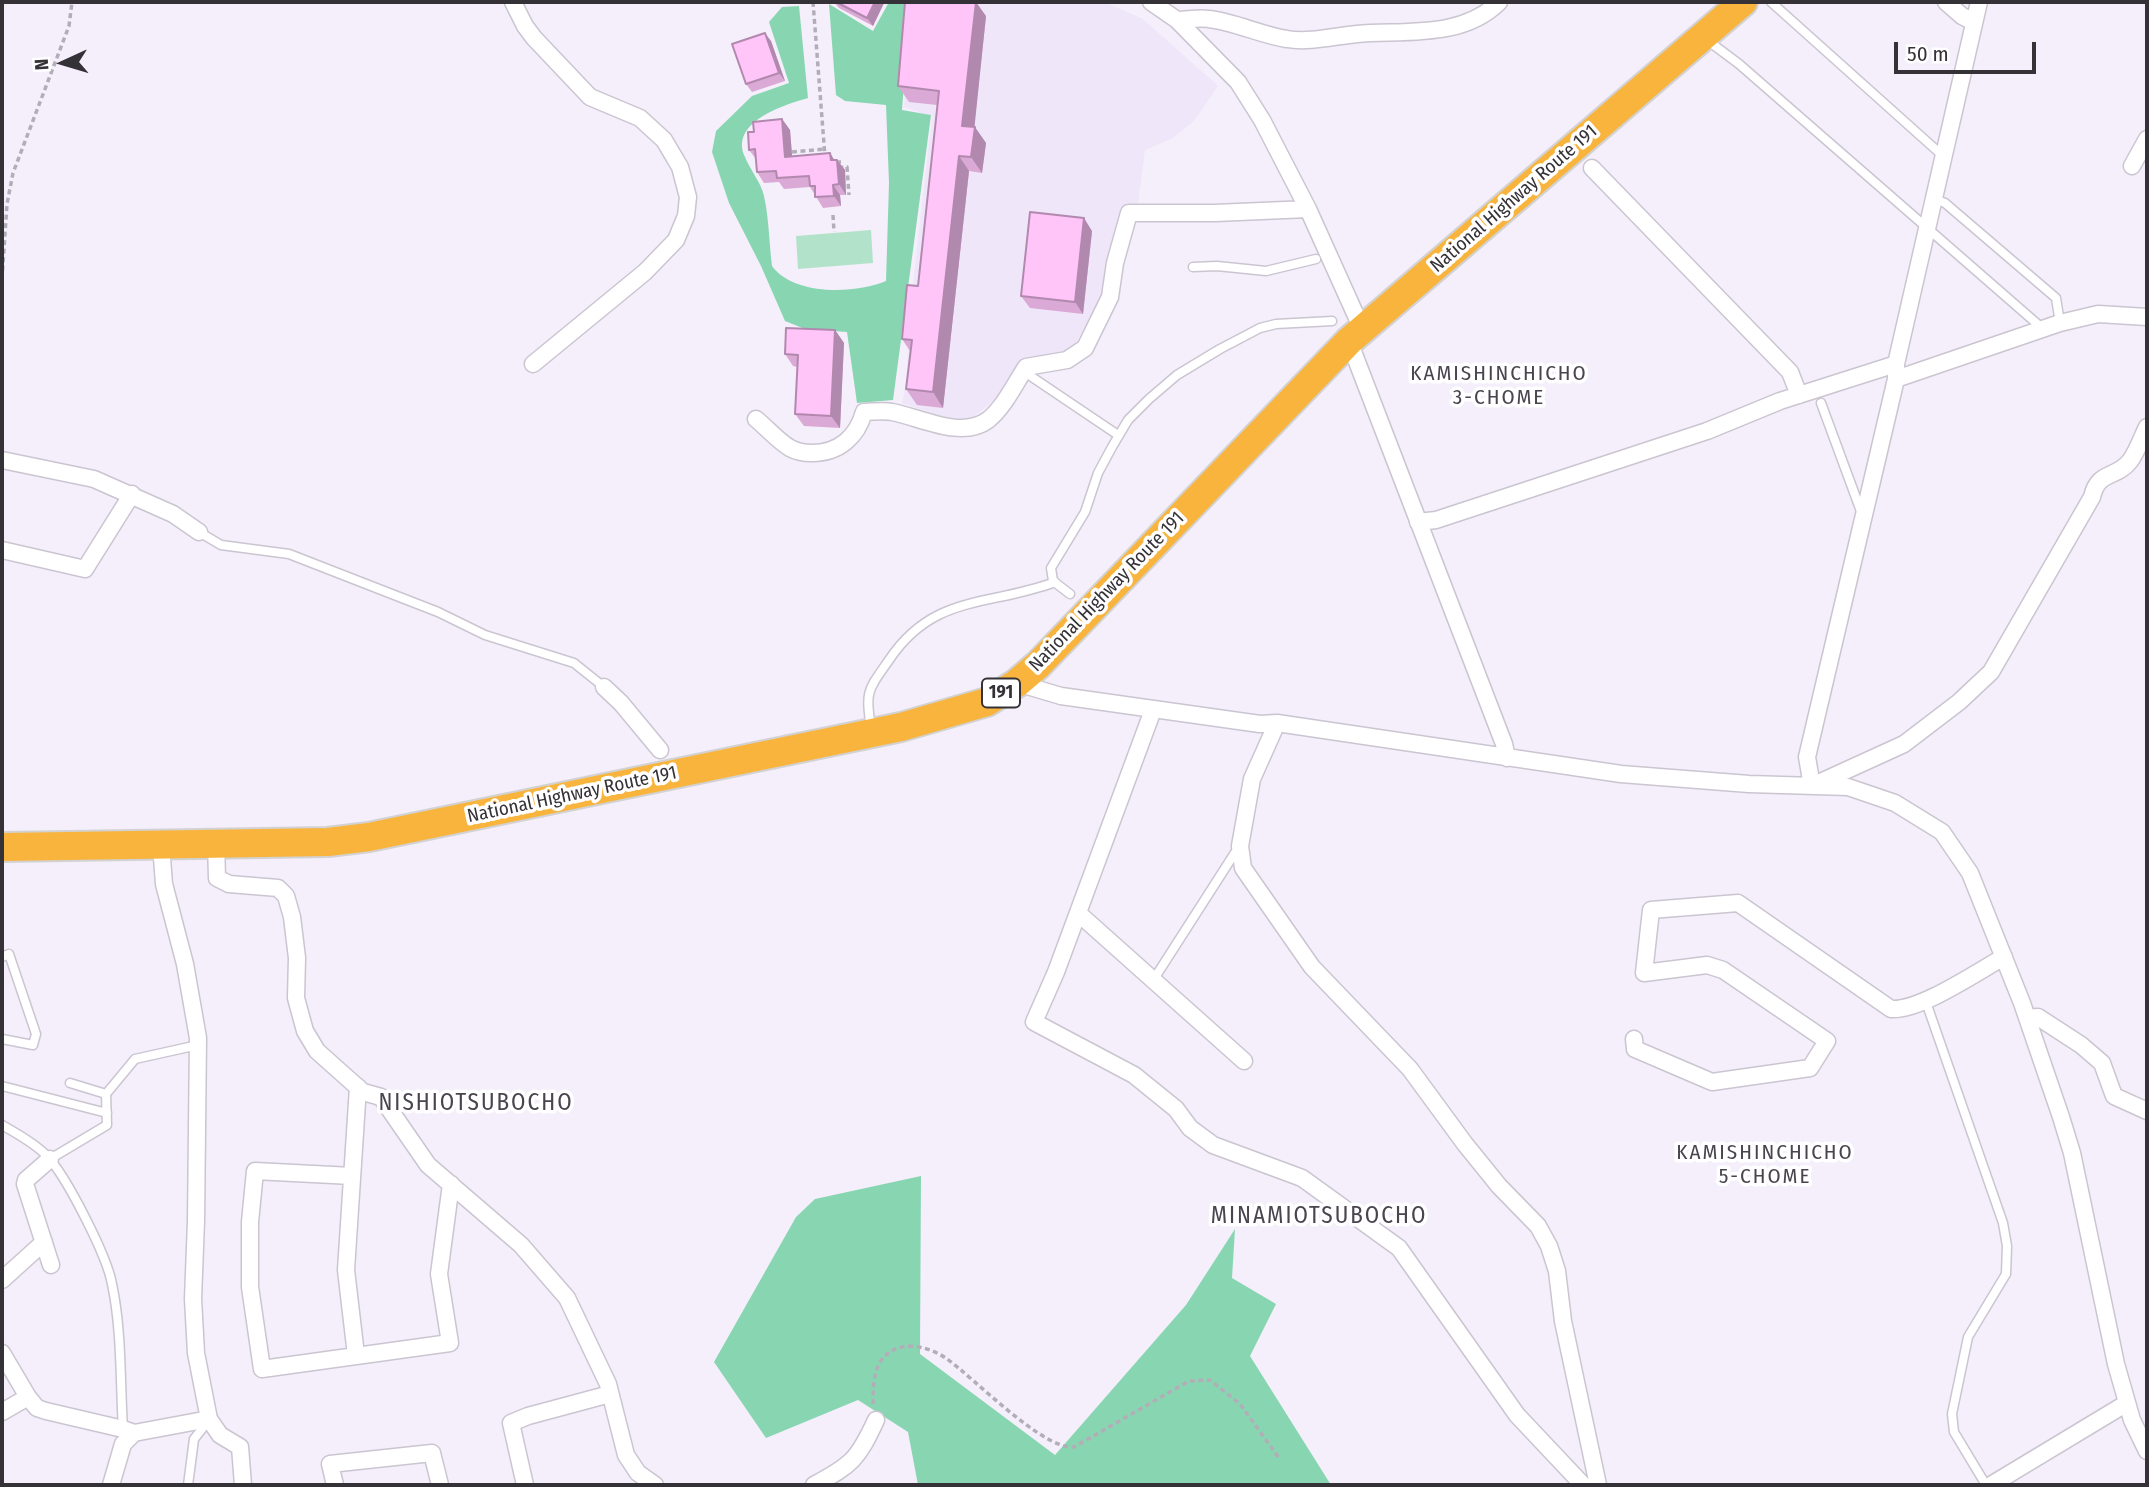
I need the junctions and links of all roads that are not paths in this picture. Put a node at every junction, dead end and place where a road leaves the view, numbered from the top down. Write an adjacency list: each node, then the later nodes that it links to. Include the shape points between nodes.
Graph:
1 (513, 2): 24 (street, via 534,38 590,97 640,118 664,140 680,167 688,197 687,216 676,240 645,272)
2 (1151, 2): 8 (street)
3 (1499, 2): 8 (street, via 1487,14 1466,23 1423,32 1306,39 1287,39 1208,19)
4 (1743, 2): 10 (highway, National Highway Route 191 / 191)
5 (1771, 2): 12 (lane)
6 (1946, 2): 9 (street)
7 (1979, 2): 9 (street)
8 (1177, 20): 16 (street, via 1238,82)
9 (1974, 22): 12 (street)
10 (1702, 37): 17 (lane); 23 (highway, National Highway Route 191 / 191)
11 (2147, 139): 13 (street)
12 (1943, 157): 15 (street)
13 (2132, 166)
14 (1592, 168): 27 (street, via 1790,372)
15 (1934, 199): 17 (street); 21 (lane, via 2056,298)
16 (1308, 209): 23 (street); 25 (street, via 1129,213 1110,297 1085,348 1067,360)
17 (1927, 226): 22 (lane); 26 (street)
18 (1316, 258): 19 (lane, via 1266,271)
19 (1193, 267)
20 (2147, 317): 21 (street, via 2098,314)
21 (2060, 323): 22 (street)
22 (2042, 328): 26 (street)
23 (1347, 330): 31 (lane, via 1276,324 1260,328 1177,375); 37 (street); 42 (highway, National Highway Route 191 / 191)
24 (533, 364)
25 (1023, 371): 29 (street, via 988,419 970,428 888,411 864,412 861,424 844,443 827,452 812,453 790,448); 31 (lane)
26 (1896, 372): 27 (street); 36 (street)
27 (1799, 395): 37 (street, via 1707,431)
28 (1821, 403): 36 (lane)
29 (757, 419)
30 (2147, 426): 34 (street)
31 (1118, 435): 40 (lane, via 1085,512 1051,568)
32 (2147, 453): 34 (street)
33 (2, 460): 35 (street, via 94,479)
34 (2129, 462): 49 (street, via 2094,486 2092,497 1991,672 1904,744)
35 (132, 494): 38 (street); 39 (street, via 85,569)
36 (1863, 516): 49 (street, via 1807,757)
37 (1418, 522): 48 (street)
38 (199, 532): 43 (lane, via 221,545 289,554 485,635 574,663)
39 (2, 550)
40 (1055, 582): 41 (lane); 46 (lane, via 1026,593 946,609 916,628 871,686 867,697)
41 (1070, 594)
42 (1017, 683): 44 (street, via 1061,696); 46 (highway, National Highway Route 191 / 191, via 987,702)
43 (604, 687): 47 (street)
44 (1153, 710): 45 (street); 54 (street)
45 (1277, 723): 48 (street); 52 (street, via 1252,779)
46 (872, 733): 50 (highway, National Highway Route 191 / 191, via 369,837)
47 (660, 750)
48 (1507, 758): 49 (street, via 1621,775)
49 (1812, 786): 56 (street, via 1848,787 1880,797 1942,832 1970,873)
50 (216, 843): 51 (highway, National Highway Route 191 / 191); 66 (street, via 217,878 229,884 278,888 286,896 297,958 296,998 306,1031 317,1051)
51 (161, 845): 53 (highway, National Highway Route 191 / 191); 62 (street, via 164,884 185,964)
52 (1240, 846): 57 (lane); 97 (street, via 1247,876 1312,967 1409,1069 1499,1186 1538,1226 1557,1271 1563,1321)
53 (2, 847)
54 (1078, 913): 57 (street); 96 (street, via 1034,1022 1134,1075 1213,1145 1302,1178 1399,1248 1517,1415)
55 (2, 957): 60 (lane, via 9,954 36,1034 33,1045)
56 (2004, 957): 58 (street); 59 (street)
57 (1154, 979): 63 (street)
58 (1926, 1002): 61 (street, via 1891,1009 1738,903 1651,910 1644,973 1707,965 1723,970 1827,1041 1810,1068 1712,1082 1634,1049); 98 (lane, via 2007,1246 2003,1284 1968,1337 1952,1414 1954,1432)
59 (2027, 1018): 68 (street, via 2038,1017 2081,1045 2102,1063 2115,1096); 81 (street, via 2072,1153)
60 (2, 1039)
61 (1634, 1039)
62 (198, 1045): 67 (lane, via 135,1059); 83 (street, via 193,1299 196,1353)
63 (1244, 1061)
64 (70, 1083): 67 (lane)
65 (2, 1086): 69 (lane)
66 (358, 1087): 72 (street); 73 (street, via 382,1097 428,1166)
67 (106, 1094): 69 (lane)
68 (2147, 1111)
69 (107, 1113): 71 (lane, via 107,1125)
70 (2, 1125): 71 (lane)
71 (50, 1159): 74 (street, via 25,1184); 85 (lane, via 79,1207 112,1282)
72 (352, 1176): 78 (street, via 346,1270); 78 (street, via 255,1171 250,1287 262,1369)
73 (451, 1185): 78 (street, via 439,1273 450,1343); 79 (street, via 521,1245 567,1298)
74 (44, 1242): 75 (street); 76 (street)
75 (51, 1265)
76 (2, 1280)
77 (2, 1353): 80 (street)
78 (356, 1355)
79 (610, 1394): 93 (street, via 512,1423); 94 (street, via 626,1455 638,1473)
80 (28, 1397): 82 (street); 85 (street, via 37,1408)
81 (2127, 1403): 86 (street); 98 (street)
82 (2, 1412)
83 (209, 1419): 85 (street); 89 (lane, via 194,1439); 90 (street, via 220,1435 240,1447)
84 (876, 1420): 87 (street)
85 (128, 1431): 88 (street)
86 (2147, 1451)
87 (841, 1478): 95 (street)
88 (111, 1485)
89 (188, 1485)
90 (243, 1485)
91 (335, 1485): 92 (street, via 330,1464 432,1454)
92 (440, 1485)
93 (525, 1485)
94 (655, 1485)
95 (814, 1485)
96 (1583, 1485)
97 (1598, 1485)
98 (1989, 1485)

